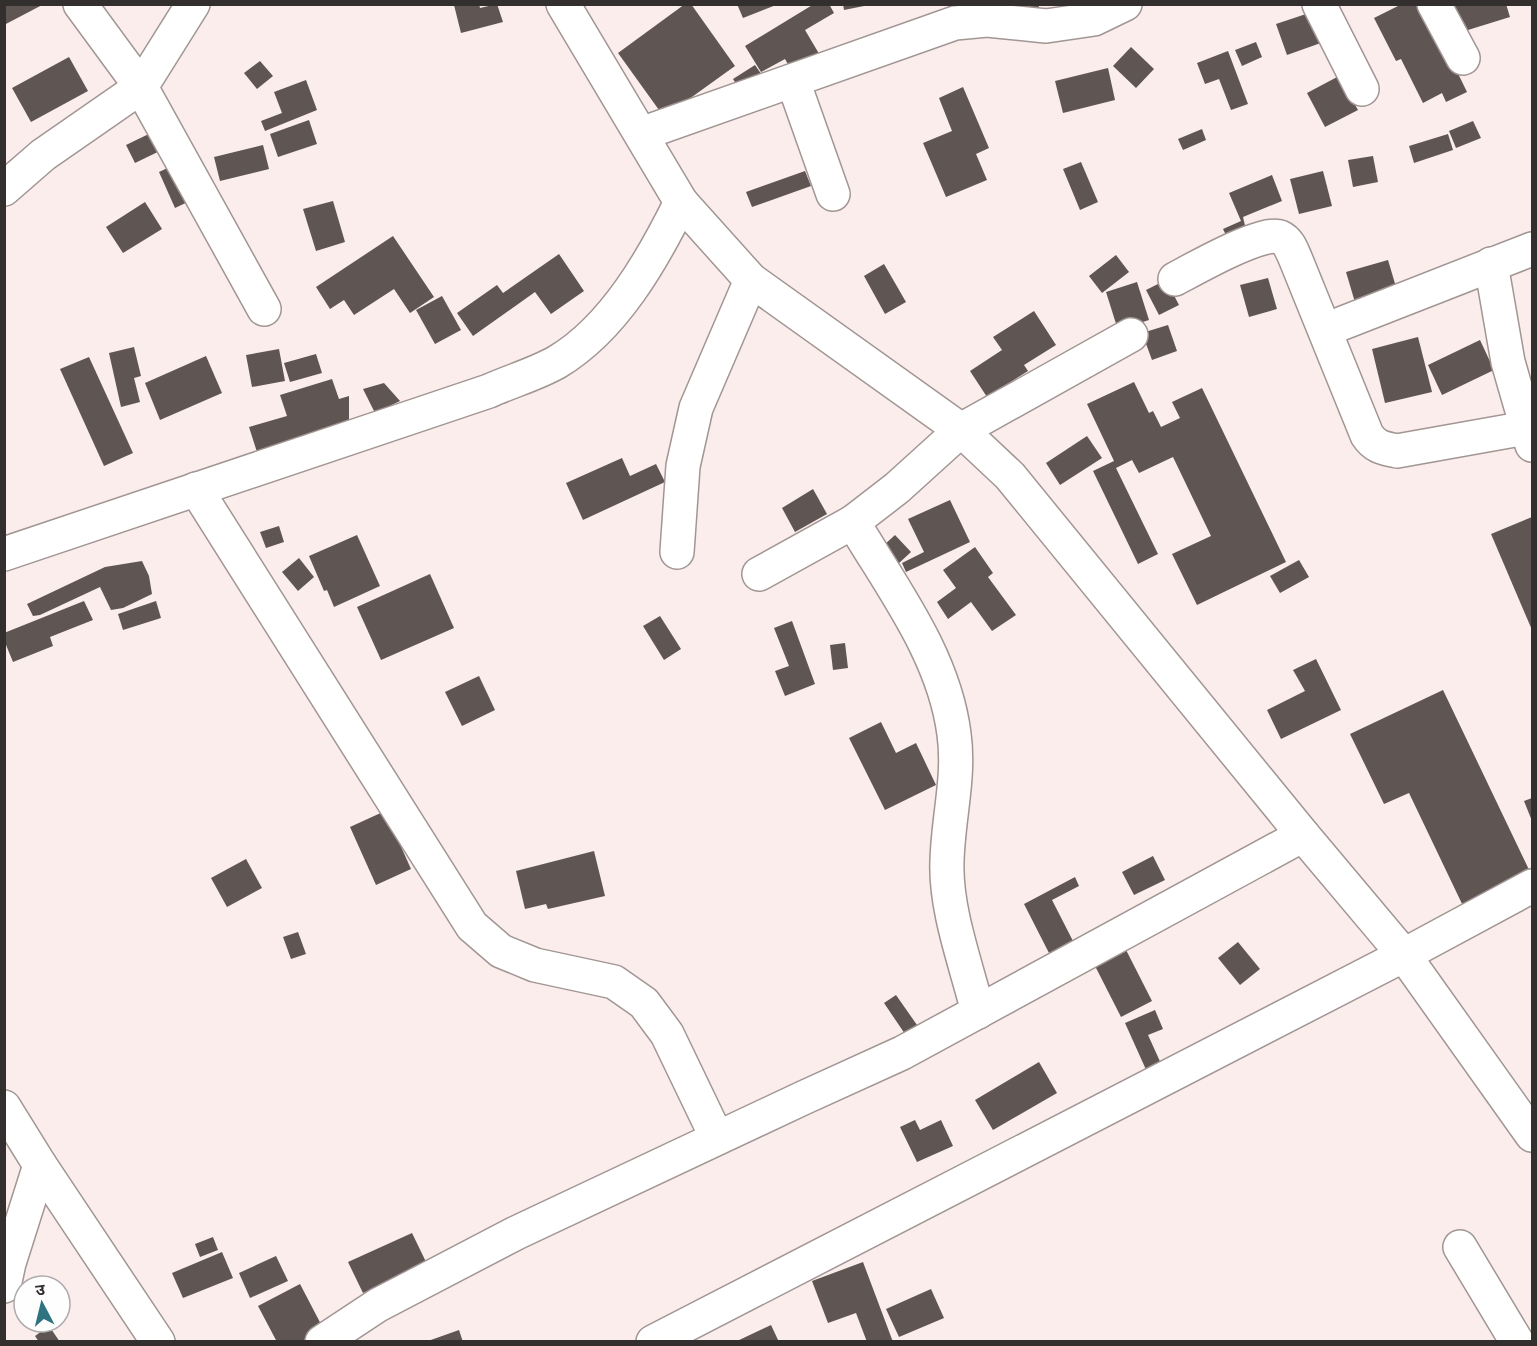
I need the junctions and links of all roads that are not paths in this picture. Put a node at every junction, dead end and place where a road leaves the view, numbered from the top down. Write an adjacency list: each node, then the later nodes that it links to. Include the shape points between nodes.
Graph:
1 (80, 4): 10 (street)
2 (193, 4): 10 (street)
3 (563, 4): 12 (street)
4 (1125, 4): 7 (street, via 1094,19 1046,26)
5 (1319, 4): 11 (street)
6 (1434, 4): 8 (street)
7 (984, 12): 9 (street)
8 (1463, 58)
9 (793, 81): 12 (street); 14 (street)
10 (141, 87): 13 (street, via 43,155); 20 (street)
11 (1362, 89)
12 (640, 134): 15 (street)
13 (4, 189)
14 (833, 194)
15 (681, 201): 19 (street); 25 (street, via 656,253 602,326 557,362 489,391)
16 (1533, 249): 17 (street)
17 (1491, 264): 21 (street); 24 (street, via 1508,362)
18 (1175, 279): 21 (street, via 1257,239 1282,238 1296,260)
19 (750, 280): 23 (street); 27 (street, via 696,408 683,466)
20 (264, 309)
21 (1325, 330): 24 (street, via 1373,444 1396,451)
22 (1131, 335): 23 (street)
23 (961, 430): 26 (street); 30 (street, via 1010,476)
24 (1531, 434)
25 (196, 489): 28 (street); 36 (street, via 472,926 501,951 535,965 614,982 644,1003 667,1034)
26 (853, 522): 29 (street); 33 (street, via 926,643 945,693 954,733 956,778 946,861 951,906)
27 (677, 552)
28 (4, 554)
29 (759, 574)
30 (1303, 835): 32 (street); 33 (street)
31 (1533, 886): 32 (street)
32 (1404, 955): 35 (street); 42 (street)
33 (978, 1012): 36 (street, via 902,1053)
34 (4, 1107): 37 (street)
35 (1533, 1135)
36 (717, 1138): 41 (street, via 516,1233 378,1305)
37 (40, 1165): 39 (street); 40 (street)
38 (1460, 1247): 43 (street)
39 (4, 1286)
40 (158, 1341)
41 (322, 1341)
42 (653, 1341)
43 (1516, 1341)

